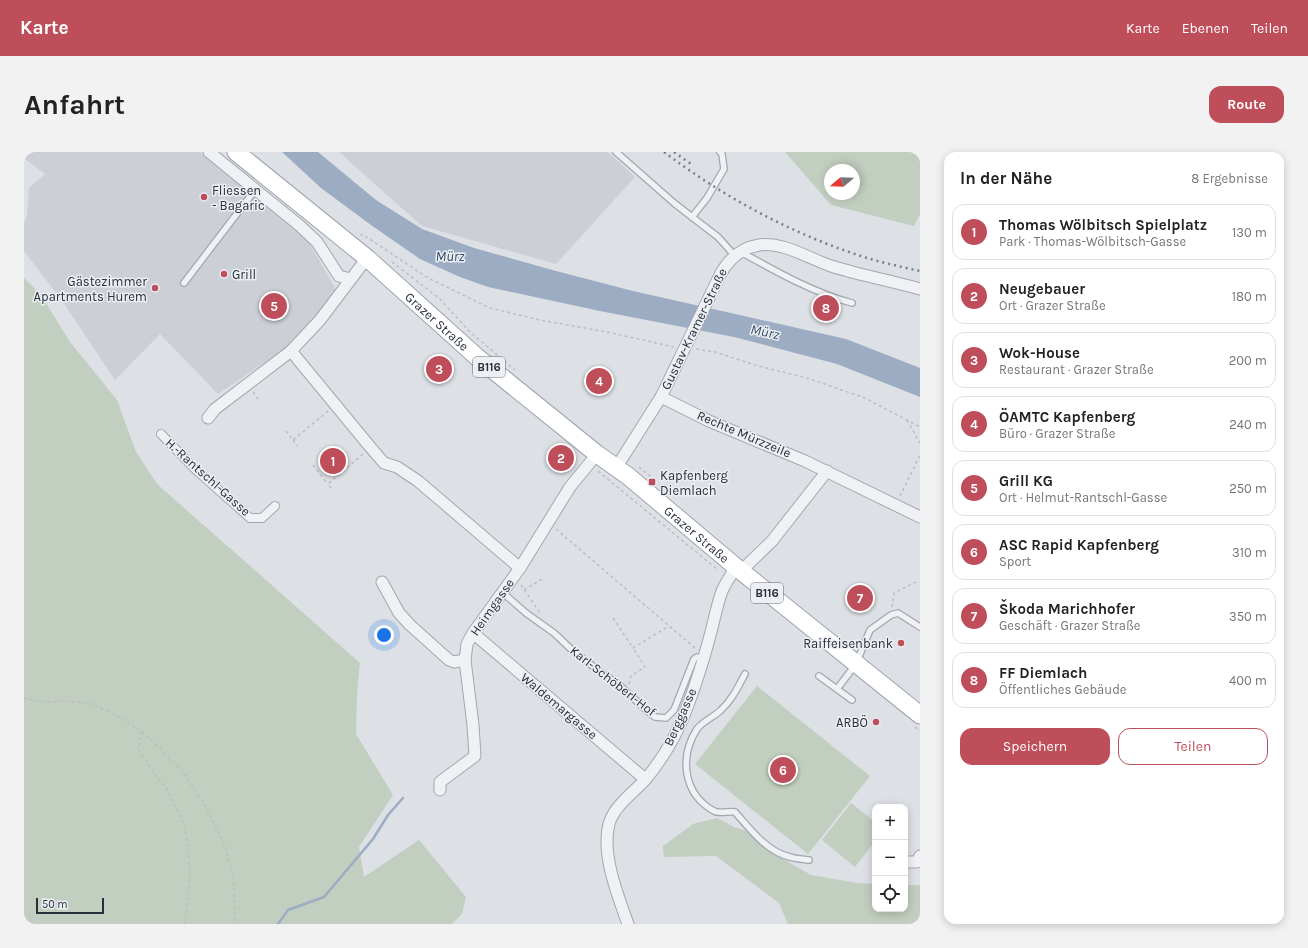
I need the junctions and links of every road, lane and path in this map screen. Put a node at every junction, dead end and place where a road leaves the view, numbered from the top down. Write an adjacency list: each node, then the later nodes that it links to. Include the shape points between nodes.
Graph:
1 (209, 152): 5 (street)
2 (236, 152): 7 (main road, Grazer Straße / B116)
3 (616, 152): 6 (lane)
4 (720, 152): 6 (lane, via 724,169)
5 (255, 190): 10 (street, via 317,242 339,276); 11 (lane)
6 (692, 217): 8 (lane)
7 (352, 246): 9 (main road, Grazer Straße / B116); 14 (path, via 362,234 428,278 490,308 540,320)
8 (738, 254): 12 (street, via 751,246 770,244 831,266); 13 (lane, via 817,291); 14 (street, Gustav-Kramer-Straße, via 726,264)
9 (367, 258): 10 (street); 29 (main road, Grazer Straße / B116, via 477,357)
10 (350, 279): 15 (street, via 320,320)
11 (184, 283)
12 (920, 289)
13 (852, 303)
14 (687, 344): 17 (street, Gustav-Kramer-Straße); 21 (path, via 807,378 865,398)
15 (292, 351): 16 (street); 19 (street)
16 (248, 385): 18 (path); 20 (street, via 215,409)
17 (661, 396): 32 (street, Gustav-Kramer-Straße); 33 (street, Rechte Mürzzeile, via 709,421)
18 (260, 402)
19 (336, 405): 25 (path); 28 (street)
20 (208, 418)
21 (907, 420): 22 (path); 26 (path)
22 (920, 427)
23 (286, 431): 25 (path)
24 (161, 434): 37 (street, H.-Rantschl-Gasse, via 196,470 250,518 262,518)
25 (293, 440): 27 (path)
26 (920, 443)
27 (297, 446)
28 (371, 448): 34 (path); 41 (street, via 384,463 398,467 424,485)
29 (597, 454): 32 (main road, Grazer Straße / B116); 39 (street, Heimgasse, via 570,487)
30 (920, 455): 36 (path)
31 (313, 465): 34 (path)
32 (616, 468): 40 (main road, Grazer Straße / B116)
33 (827, 471): 36 (street, Rechte Mürzzeile); 40 (street, via 772,541)
34 (328, 484): 35 (path)
35 (331, 488)
36 (896, 505): 38 (street, Rechte Mürzzeile)
37 (275, 506)
38 (920, 517)
39 (548, 523): 41 (street, Heimgasse); 50 (path)
40 (738, 569): 54 (street, Berggasse, via 728,579 722,591); 56 (main road, Grazer Straße / B116)
41 (517, 571): 45 (path); 46 (street, Heimgasse)
42 (542, 579): 45 (path)
43 (382, 582): 55 (street, via 399,613 410,625 449,660)
44 (916, 582): 47 (path, via 894,593)
45 (524, 590): 49 (path, via 542,617)
46 (502, 592): 49 (lane, Karl-Schöberl-Hof); 52 (street, Heimgasse)
47 (891, 615): 51 (lane, via 898,613); 56 (lane, via 870,630)
48 (613, 618): 53 (path)
49 (541, 624): 60 (lane, Karl-Schöberl-Hof)
50 (669, 626): 53 (path); 54 (path)
51 (920, 627)
52 (472, 633): 55 (street, Heimgasse, via 467,644); 65 (street, Waldemargasse)
53 (633, 648): 60 (path, via 645,667 631,676)
54 (704, 658): 60 (lane, Karl-Schöberl-Hof, via 695,657 674,710 666,718 655,717); 65 (street, Berggasse, via 674,738)
55 (465, 660): 66 (street, Heimgasse, via 476,756 440,782)
56 (856, 664): 59 (lane); 63 (main road, Grazer Straße / B116)
57 (745, 674): 68 (lane, via 732,699 698,728 690,745 686,765 687,780 693,792 715,812 735,812 756,837 770,848 789,857)
58 (819, 676): 59 (lane)
59 (837, 689): 62 (lane)
60 (626, 691)
61 (24, 698): 64 (path, via 42,702 93,704)
62 (852, 700)
63 (920, 715)
64 (141, 731): 70 (path, via 139,750 168,789 182,819 187,839 190,874); 71 (path, via 182,770 204,802 226,848 234,882)
65 (645, 780): 72 (street, Berggasse, via 616,811 609,824 607,841 612,874)
66 (440, 790)
67 (920, 856): 69 (street, via 917,862)
68 (809, 860)
69 (908, 862)
70 (184, 924)
71 (234, 924)
72 (628, 924)

